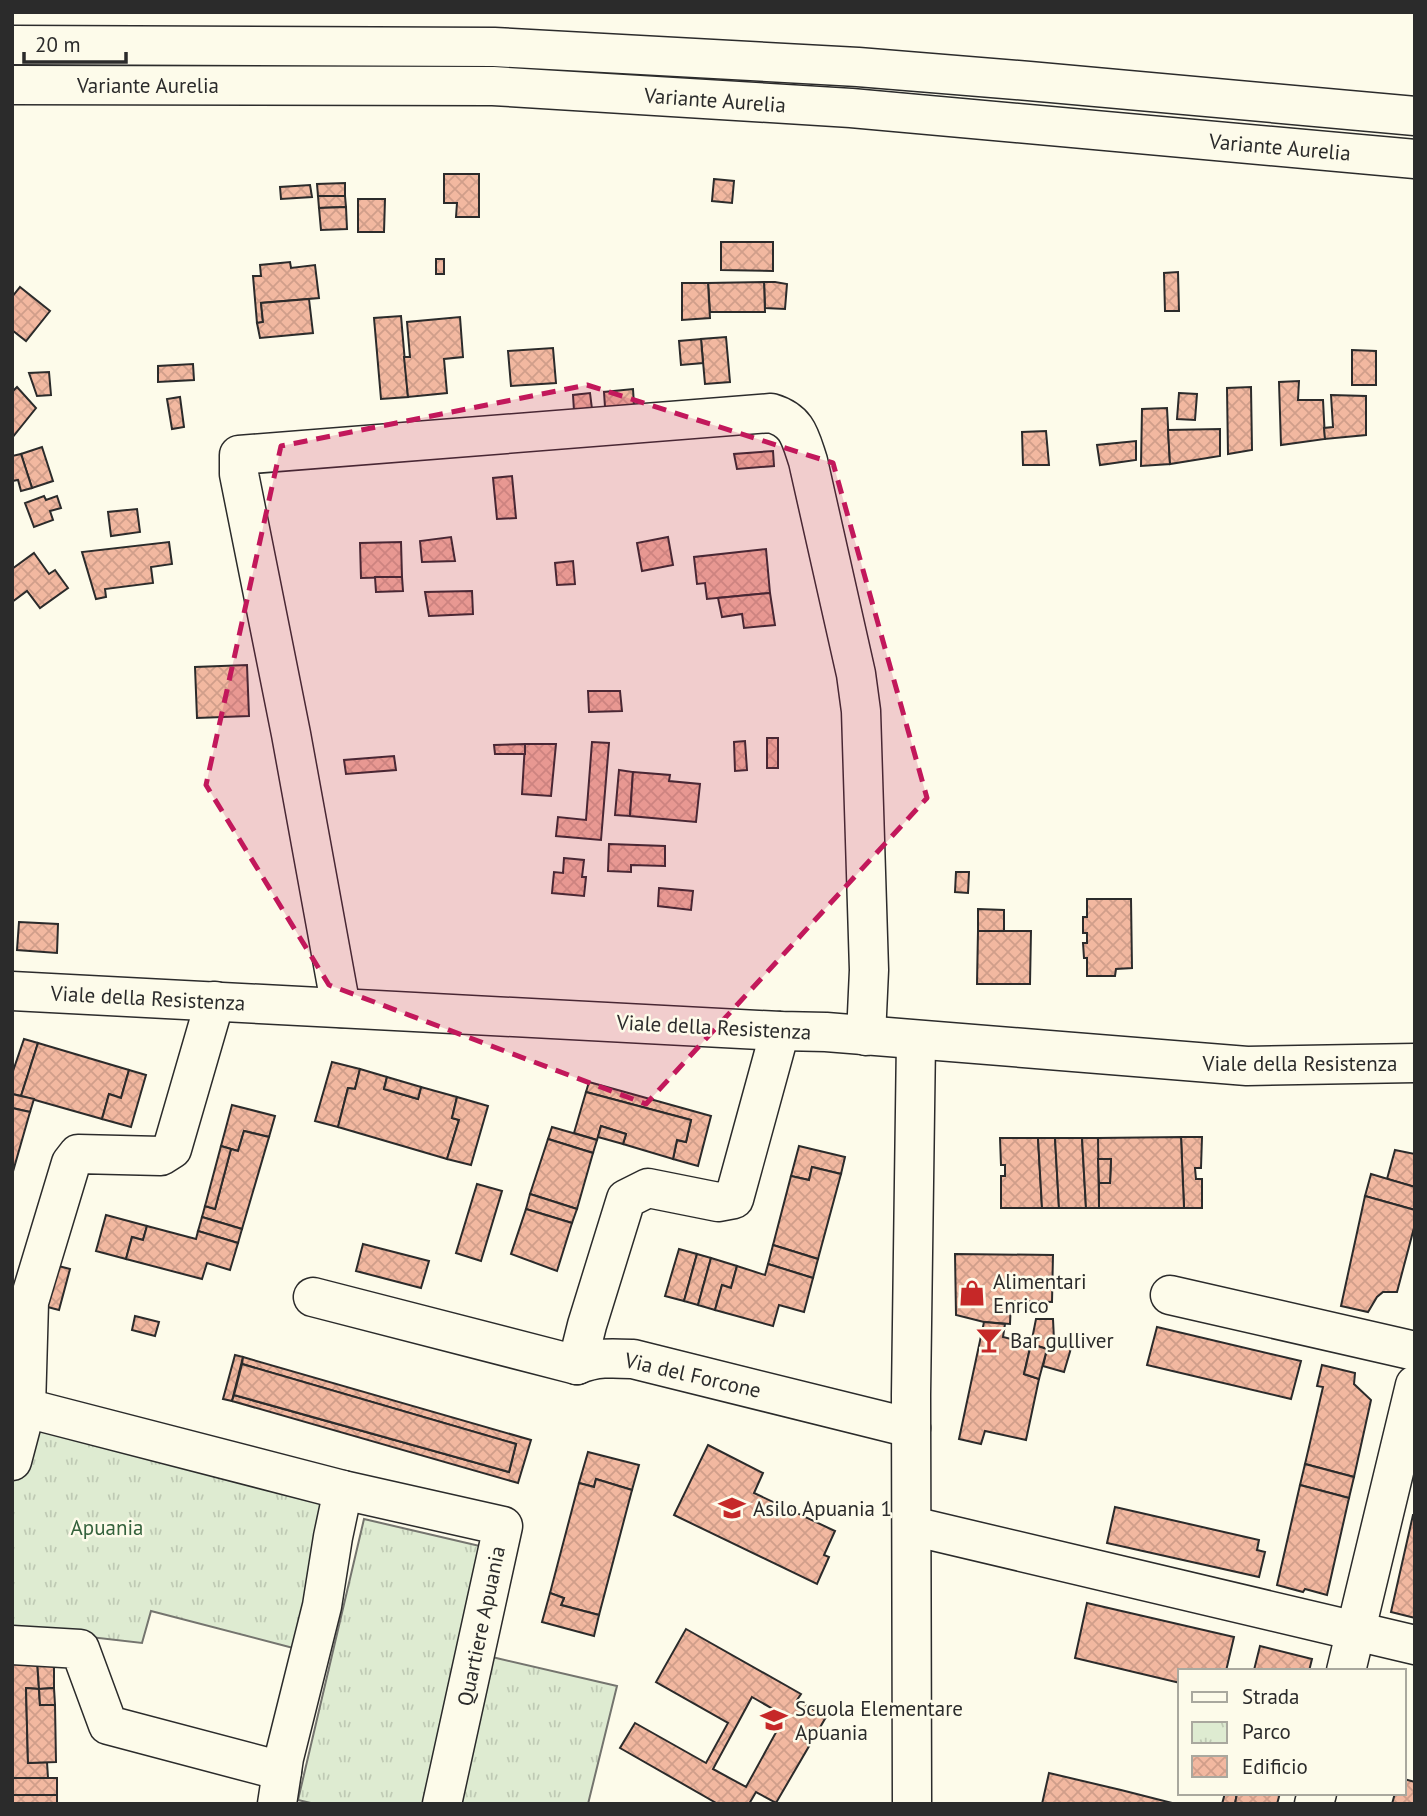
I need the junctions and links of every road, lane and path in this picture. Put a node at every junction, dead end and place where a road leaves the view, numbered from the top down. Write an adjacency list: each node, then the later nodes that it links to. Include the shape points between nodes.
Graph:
1 (12, 45): 3 (main road, Variante Aurelia, via 494,47 858,67)
2 (12, 85): 4 (main road, Variante Aurelia, via 493,86 851,108)
3 (1415, 116)
4 (1415, 159)
5 (12, 991): 6 (main road, Viale della Resistenza)
6 (215, 1001): 7 (main road, Viale della Resistenza); 17 (main road, via 172,1149 161,1156 78,1154 71,1163 29,1302)
7 (341, 1008): 8 (main road, Viale della Resistenza); 9 (main road, via 239,455 771,414 784,417 799,432 856,674 869,957)
8 (780, 1031): 9 (main road, Viale della Resistenza); 15 (main road, via 734,1199 718,1202 648,1188 626,1199)
9 (866, 1036): 10 (main road, Viale della Resistenza)
10 (916, 1040): 11 (main road, Viale della Resistenza, via 1247,1066); 18 (main road)
11 (1415, 1063)
12 (1170, 1295): 14 (main road)
13 (313, 1297): 15 (main road, Via del Forcone)
14 (1415, 1351)
15 (577, 1365): 18 (main road, Via del Forcone, via 604,1357 633,1359)
16 (1415, 1385): 22 (main road)
17 (26, 1408): 19 (main road); 20 (main road, Quartiere Apuania)
18 (912, 1428): 21 (main road)
19 (12, 1461)
20 (343, 1490): 26 (main road); 27 (main road, Quartiere Apuania, via 503,1527)
21 (912, 1527): 22 (main road); 28 (main road)
22 (1356, 1632): 24 (main road); 25 (main road)
23 (12, 1645): 26 (main road, via 80,1649 108,1725)
24 (1415, 1645)
25 (1347, 1669)
26 (280, 1788)
27 (442, 1804)
28 (912, 1804)

